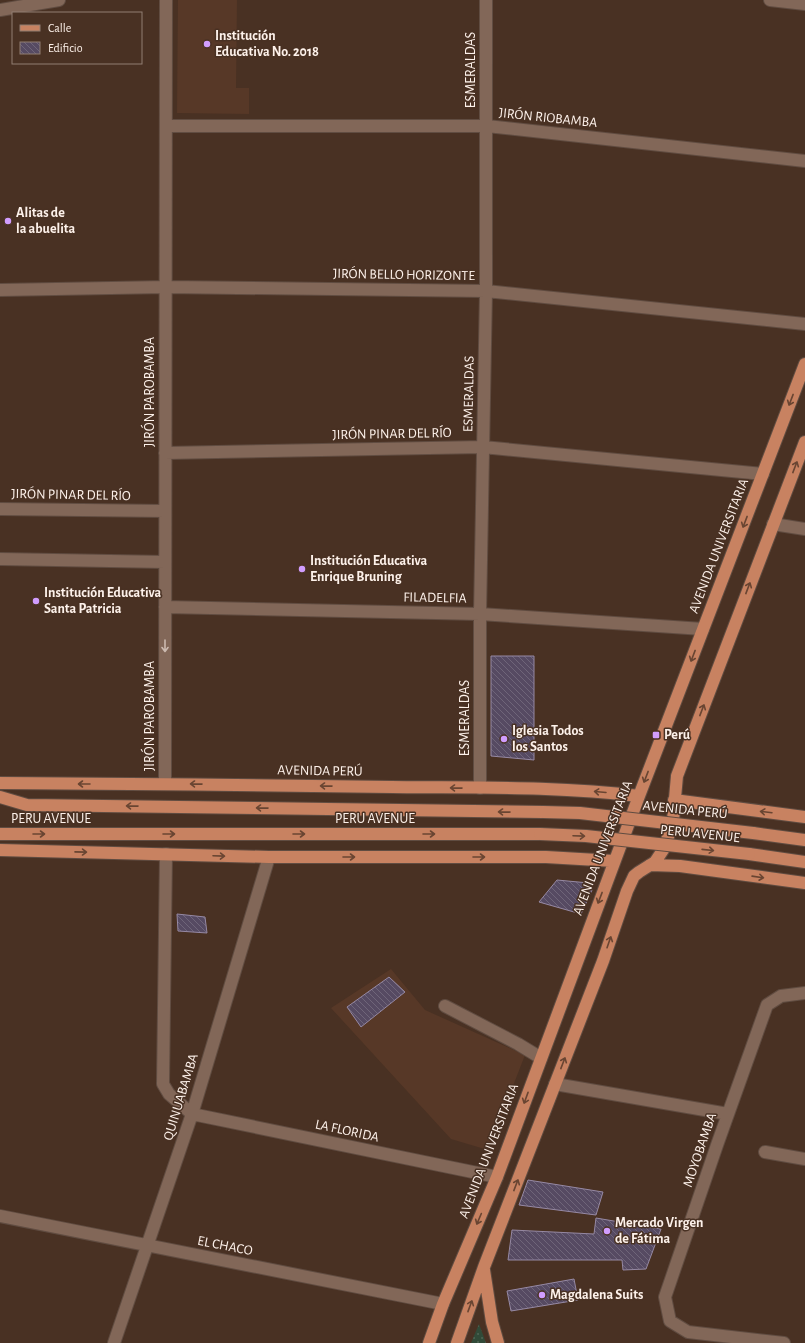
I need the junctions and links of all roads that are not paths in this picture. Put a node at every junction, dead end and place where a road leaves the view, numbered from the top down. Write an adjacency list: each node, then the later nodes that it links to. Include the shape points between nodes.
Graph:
1 (59, 0): 6 (street)
2 (166, 0): 7 (street, JIRÓN PAROBAMBA)
3 (486, 0): 8 (street, ESMERALDAS)
4 (770, 0): 5 (street)
5 (805, 4)
6 (0, 10)
7 (166, 126): 8 (street, JIRÓN RIOBAMBA); 10 (street, JIRÓN PAROBAMBA)
8 (487, 126): 9 (street, JIRÓN RIOBAMBA); 12 (street, ESMERALDAS)
9 (805, 161)
10 (166, 287): 11 (street, JIRÓN BELLO HORIZONTE); 12 (street, JIRÓN BELLO HORIZONTE); 17 (street, JIRÓN PAROBAMBA)
11 (0, 290)
12 (486, 291): 13 (street, JIRÓN BELLO HORIZONTE); 16 (street, ESMERALDAS)
13 (805, 324)
14 (805, 364): 18 (main road, AVENIDA UNIVERSITARIA, one-way to 18)
15 (805, 442): 21 (main road, one-way to 15)
16 (483, 447): 17 (street, JIRÓN PINAR DEL RÍO); 18 (street, JIRÓN PINAR DEL RÍO); 26 (street, ESMERALDAS)
17 (165, 453): 20 (street, JIRÓN PAROBAMBA)
18 (763, 474): 27 (main road, AVENIDA UNIVERSITARIA, one-way to 27)
19 (0, 509): 20 (street, JIRÓN PINAR DEL RÍO)
20 (165, 511): 24 (street, JIRÓN PAROBAMBA)
21 (773, 524): 22 (street); 33 (main road, one-way to 21, via 678,776)
22 (805, 529)
23 (0, 559): 24 (street)
24 (165, 562): 25 (street, JIRÓN PAROBAMBA)
25 (165, 607): 26 (street, FILADELFIA); 29 (street, JIRÓN PAROBAMBA, one-way to 29)
26 (480, 614): 27 (street, FILADELFIA); 30 (street, ESMERALDAS)
27 (703, 630): 31 (main road, AVENIDA UNIVERSITARIA, one-way to 31)
28 (0, 783): 29 (main road, AVENIDA PERÚ, one-way to 28)
29 (164, 784): 30 (main road, AVENIDA PERÚ, one-way to 29)
30 (480, 788): 31 (main road, AVENIDA PERÚ, one-way to 30, via 579,790)
31 (639, 796): 42 (main road, AVENIDA UNIVERSITARIA)
32 (0, 797): 34 (main road, PERU AVENUE, one-way to 32, via 27,805)
33 (674, 800): 35 (main road, PERU AVENUE, one-way to 33); 44 (main road, via 673,820 668,837 660,856)
34 (542, 812): 36 (main road, AVENIDA PERÚ, bridge, via 580,813)
35 (805, 817)
36 (753, 833): 38 (main road, PERU AVENUE)
37 (0, 834): 43 (main road, PERU AVENUE, one-way to 43, bridge, via 540,834 586,836)
38 (805, 840)
39 (0, 850): 40 (main road, one-way to 40)
40 (166, 854): 41 (main road, one-way to 41); 50 (street, via 163,1084 168,1094)
41 (269, 857): 42 (main road, one-way to 42, via 546,857); 50 (street, QUINUABAMBA)
42 (614, 861): 48 (main road, AVENIDA UNIVERSITARIA, one-way to 48)
43 (805, 862)
44 (650, 865): 45 (main road, one-way to 45, via 680,866); 49 (main road, one-way to 44, via 627,891 634,876)
45 (805, 883)
46 (803, 993): 51 (street, MOYOBAMBA, via 781,996 767,1005)
47 (444, 1006): 48 (street)
48 (541, 1058): 54 (main road, AVENIDA UNIVERSITARIA, one-way to 54)
49 (555, 1084): 51 (street); 57 (main road, one-way to 49)
50 (192, 1114): 54 (street, LA FLORIDA); 56 (street, QUINUABAMBA)
51 (728, 1114): 63 (street, MOYOBAMBA, via 665,1297 670,1321 688,1332)
52 (765, 1152): 53 (street)
53 (805, 1159)
54 (496, 1177): 58 (main road, AVENIDA UNIVERSITARIA, one-way to 58)
55 (0, 1216): 56 (street, EL CHACO)
56 (148, 1246): 58 (street, EL CHACO); 59 (street, QUINUABAMBA)
57 (484, 1267): 61 (main road, one-way to 57); 62 (main road, via 492,1322)
58 (443, 1304): 60 (main road, AVENIDA UNIVERSITARIA)
59 (114, 1343)
60 (429, 1343)
61 (457, 1343)
62 (498, 1343)
63 (784, 1343)

